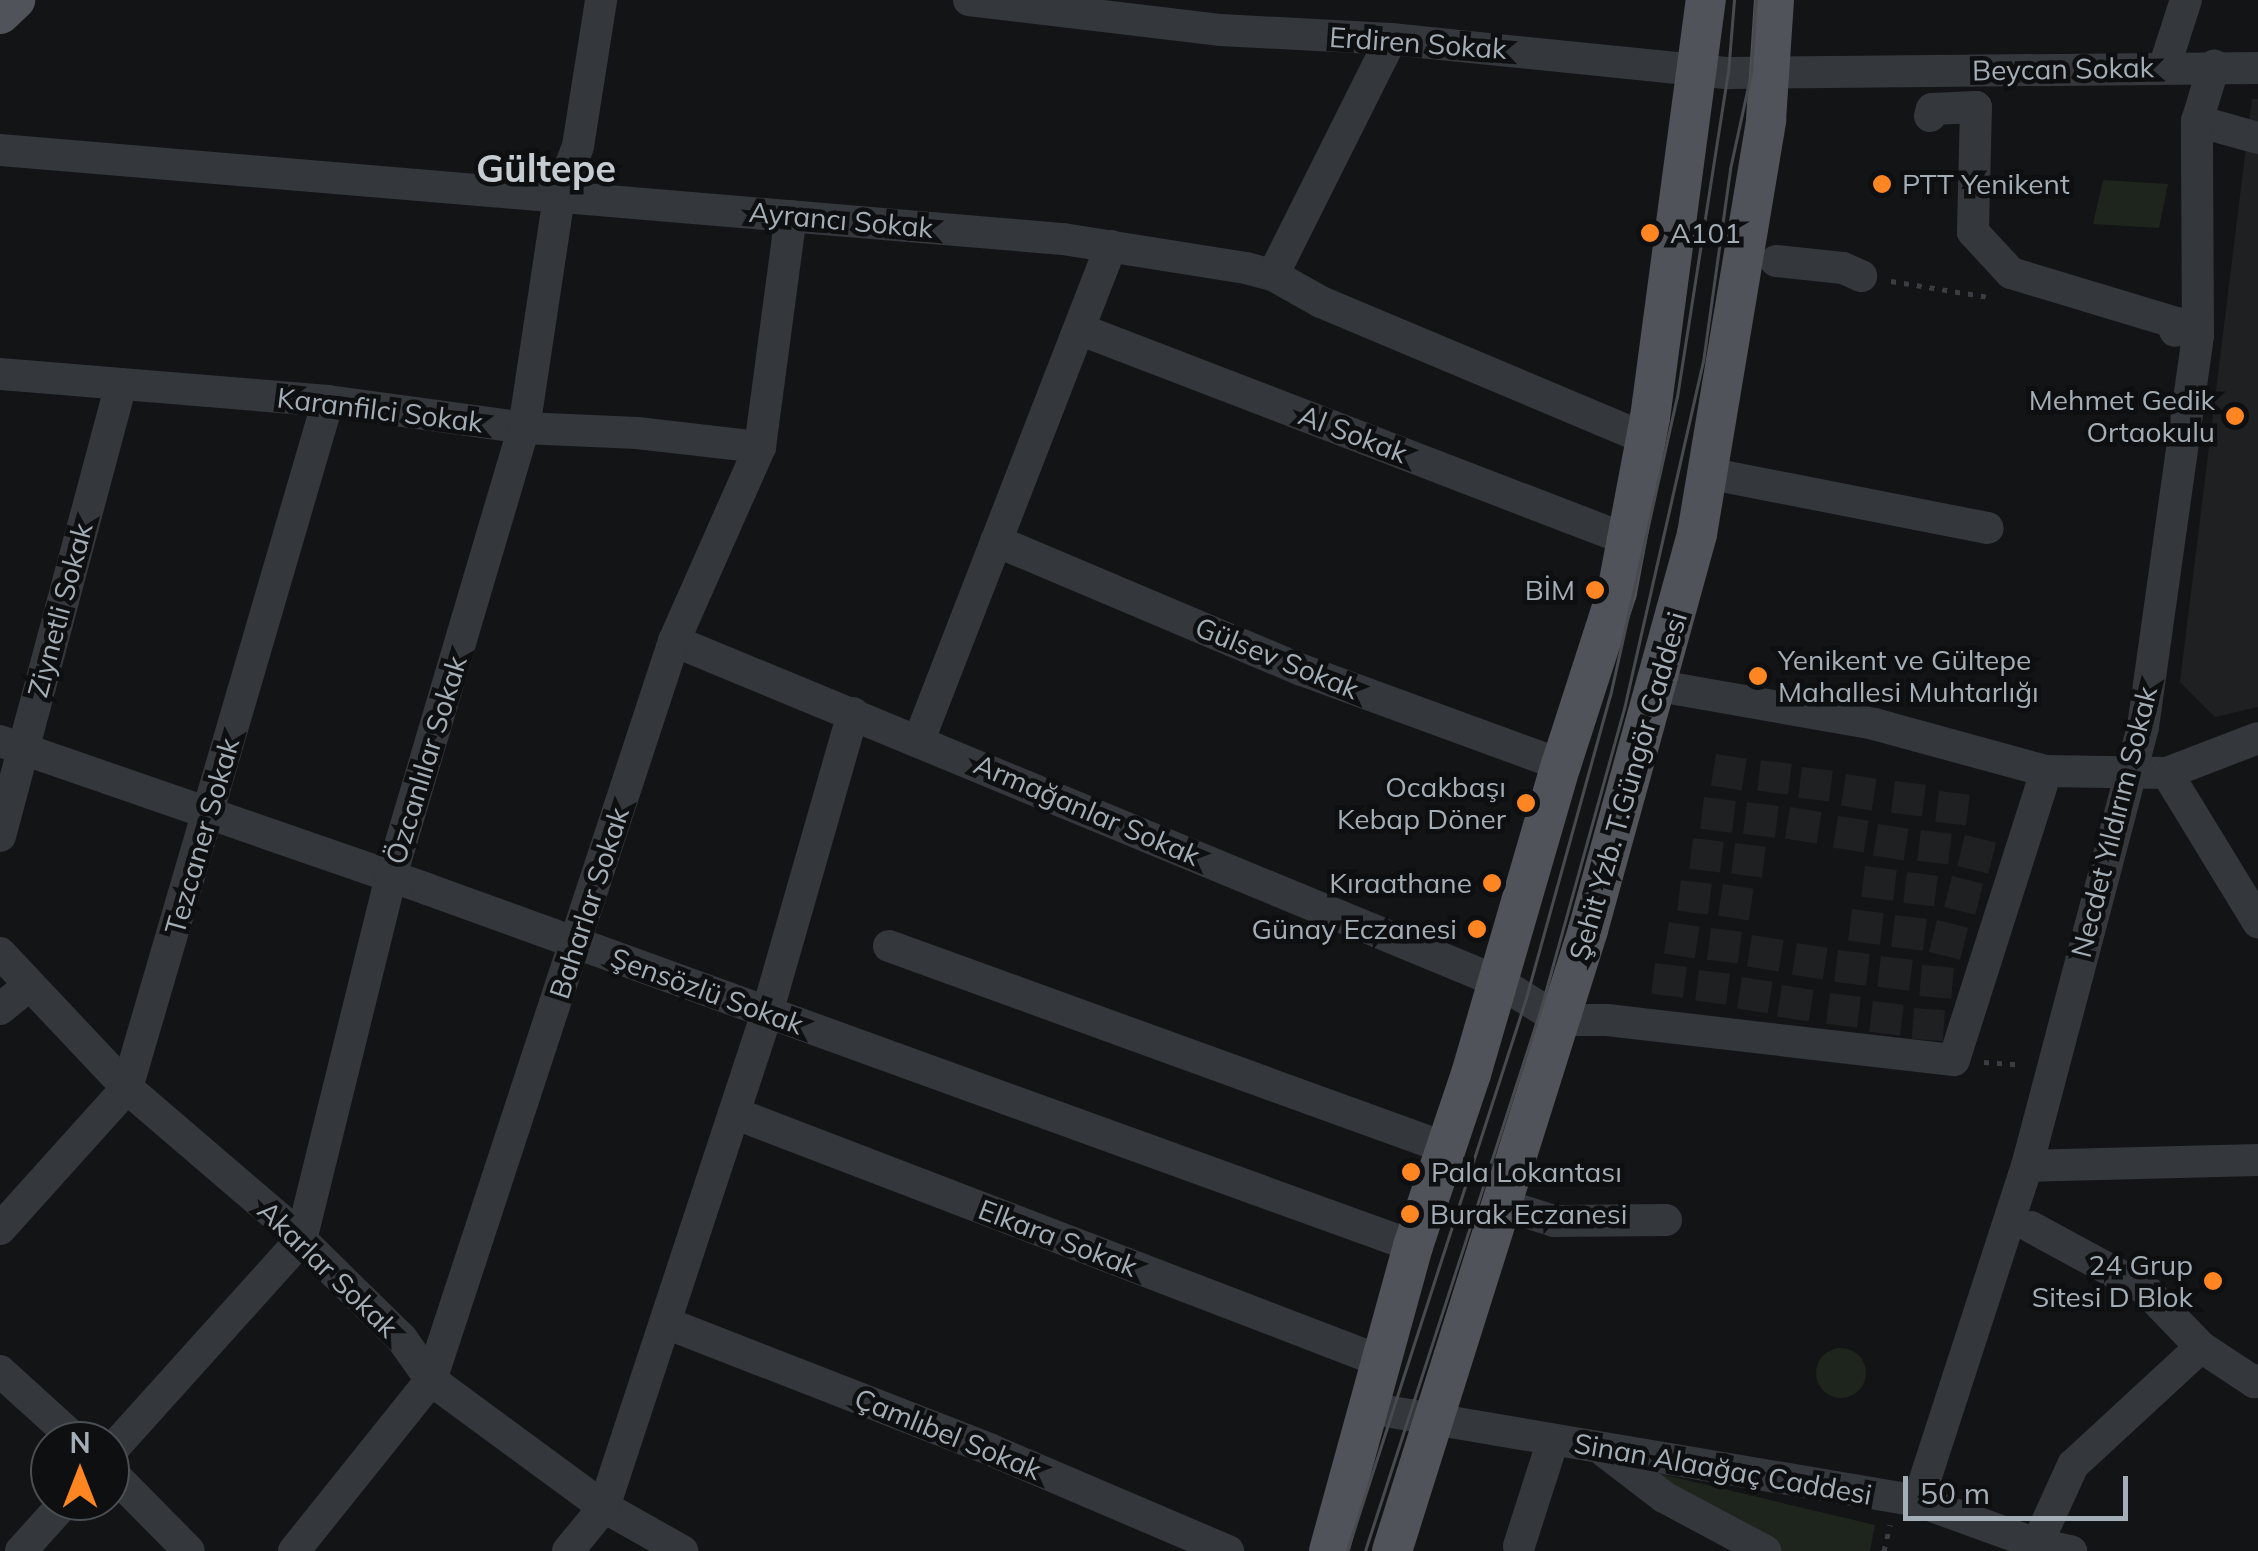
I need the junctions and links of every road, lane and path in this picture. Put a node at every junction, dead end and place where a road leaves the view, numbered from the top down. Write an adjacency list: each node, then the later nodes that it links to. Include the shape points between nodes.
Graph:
1 (14, 0): 8 (main road)
2 (600, 0): 20 (street, Özcanlılar Sokak, via 578,146)
3 (969, 0): 7 (street, Erdiren Sokak)
4 (1706, 0): 13 (main road)
5 (1774, 0): 15 (main road, Şehit Yzb. T.Güngör Caddesi)
6 (2186, 0): 11 (street)
7 (1151, 11): 9 (street, Erdiren Sokak)
8 (0, 14)
9 (1391, 40): 13 (street, Erdiren Sokak); 24 (street)
10 (2214, 66): 11 (street, Beycan Sokak); 12 (street, Beycan Sokak); 17 (street, Necdet Yıldırım Sokak)
11 (2164, 68): 14 (street, Beycan Sokak)
12 (2258, 68)
13 (1697, 70): 15 (street, Erdiren Sokak); 32 (main road)
14 (1867, 73): 15 (street, Erdiren Sokak)
15 (1770, 74): 34 (main road, Şehit Yzb. T.Güngör Caddesi)
16 (1930, 116): 27 (street, via 1932,109 1976,107 1973,232 2011,273 2177,322)
17 (2197, 121): 18 (street); 46 (street, Necdet Yıldırım Sokak, via 2198,336)
18 (2258, 138)
19 (0, 150): 20 (street, Ayrancı Sokak)
20 (559, 196): 21 (street, Ayrancı Sokak); 31 (street, Özcanlılar Sokak)
21 (791, 216): 22 (street, Ayrancı Sokak); 33 (street, Baharlar Sokak)
22 (1111, 246): 24 (street, Ayrancı Sokak); 26 (street)
23 (1776, 261): 25 (street)
24 (1273, 275): 32 (street, Ayrancı Sokak)
25 (1861, 276)
26 (1079, 328): 36 (street, Al Sokak); 37 (street)
27 (2175, 331)
28 (0, 374): 29 (street, Karanfilci Sokak)
29 (121, 384): 30 (street, Karanfilci Sokak); 43 (street, Ziynetli Sokak)
30 (328, 401): 31 (street, Karanfilci Sokak); 48 (street, Tezcaner Sokak)
31 (524, 428): 33 (street, Karanfilci Sokak); 50 (street, Özcanlılar Sokak)
32 (1646, 440): 36 (main road)
33 (760, 447): 38 (street, Baharlar Sokak)
34 (1707, 473): 35 (street); 39 (main road, Şehit Yzb. T.Güngör Caddesi)
35 (1988, 528)
36 (1628, 540): 44 (main road)
37 (996, 542): 42 (street); 44 (street, Gülsev Sokak, via 1302,670)
38 (674, 641): 40 (street, Armağanlar Sokak); 52 (street, Baharlar Sokak)
39 (1658, 686): 45 (street, via 1874,724); 59 (main road, Şehit Yzb. T.Güngör Caddesi)
40 (853, 713): 42 (street, Armağanlar Sokak); 58 (street)
41 (2258, 738): 47 (street)
42 (919, 740): 55 (street, Armağanlar Sokak)
43 (11, 745): 48 (street, Şensözlü Sokak); 49 (street, Ziynetli Sokak)
44 (1560, 765): 55 (main road)
45 (2046, 771): 46 (street); 60 (street)
46 (2130, 772): 47 (street); 66 (street, Necdet Yıldırım Sokak)
47 (2167, 773): 51 (street)
48 (210, 814): 50 (street, Şensözlü Sokak); 62 (street, Tezcaner Sokak)
49 (0, 836)
50 (391, 876): 52 (street, Şensözlü Sokak); 71 (street, Özcanlılar Sokak)
51 (2258, 922)
52 (576, 944): 58 (street, Şensözlü Sokak); 77 (street, Baharlar Sokak)
53 (889, 946): 64 (street)
54 (0, 953): 56 (street, Akarlar Sokak)
55 (1498, 982): 59 (street, Armağanlar Sokak); 64 (main road)
56 (30, 985): 57 (street); 62 (street, Akarlar Sokak)
57 (0, 1009)
58 (767, 1013): 63 (street); 72 (street, Şensözlü Sokak)
59 (1560, 1020): 60 (street); 67 (main road, Şehit Yzb. T.Güngör Caddesi)
60 (1954, 1060): 61 (path)
61 (2026, 1065)
62 (127, 1088): 70 (street, Tezcaner Sokak); 71 (street, Akarlar Sokak)
63 (734, 1113): 73 (street); 75 (street, Elkara Sokak)
64 (1446, 1148): 72 (main road)
65 (2258, 1160): 66 (street)
66 (2027, 1166): 86 (street, Necdet Yıldırım Sokak)
67 (1503, 1205): 68 (street, via 1554,1221); 80 (main road, Şehit Yzb. T.Güngör Caddesi)
68 (1666, 1220)
69 (2031, 1227): 74 (street, via 2145,1289)
70 (0, 1228)
71 (301, 1240): 77 (street, Akarlar Sokak, via 402,1339); 82 (street, Özcanlılar Sokak)
72 (1413, 1246): 75 (main road)
73 (666, 1322): 87 (street); 96 (street, Çamlıbel Sokak)
74 (2201, 1347): 78 (street); 89 (street, via 2073,1465)
75 (1383, 1362): 79 (main road)
76 (0, 1371): 81 (street)
77 (432, 1380): 87 (street, Akarlar Sokak); 93 (street, Baharlar Sokak)
78 (2258, 1380)
79 (1368, 1408): 80 (street, Sinan Alaağaç Caddesi); 97 (main road)
80 (1433, 1420): 83 (street, Sinan Alaağaç Caddesi); 98 (main road, Şehit Yzb. T.Güngör Caddesi)
81 (55, 1421)
82 (130, 1430)
83 (1553, 1440): 84 (street, Sinan Alaağaç Caddesi); 90 (street)
84 (1600, 1448): 86 (street, Sinan Alaağaç Caddesi); 99 (street, via 1664,1497)
85 (130, 1492): 92 (street)
86 (1918, 1501): 89 (street, Sinan Alaağaç Caddesi)
87 (604, 1507): 94 (street); 95 (street, Akarlar Sokak)
88 (48, 1521): 91 (street)
89 (2037, 1544): 100 (street, Sinan Alaağaç Caddesi)
90 (1519, 1546)
91 (21, 1551)
92 (189, 1551)
93 (294, 1551)
94 (568, 1551)
95 (682, 1551)
96 (1228, 1551)
97 (1328, 1551)
98 (1392, 1551)
99 (1764, 1551)
100 (2071, 1551)

